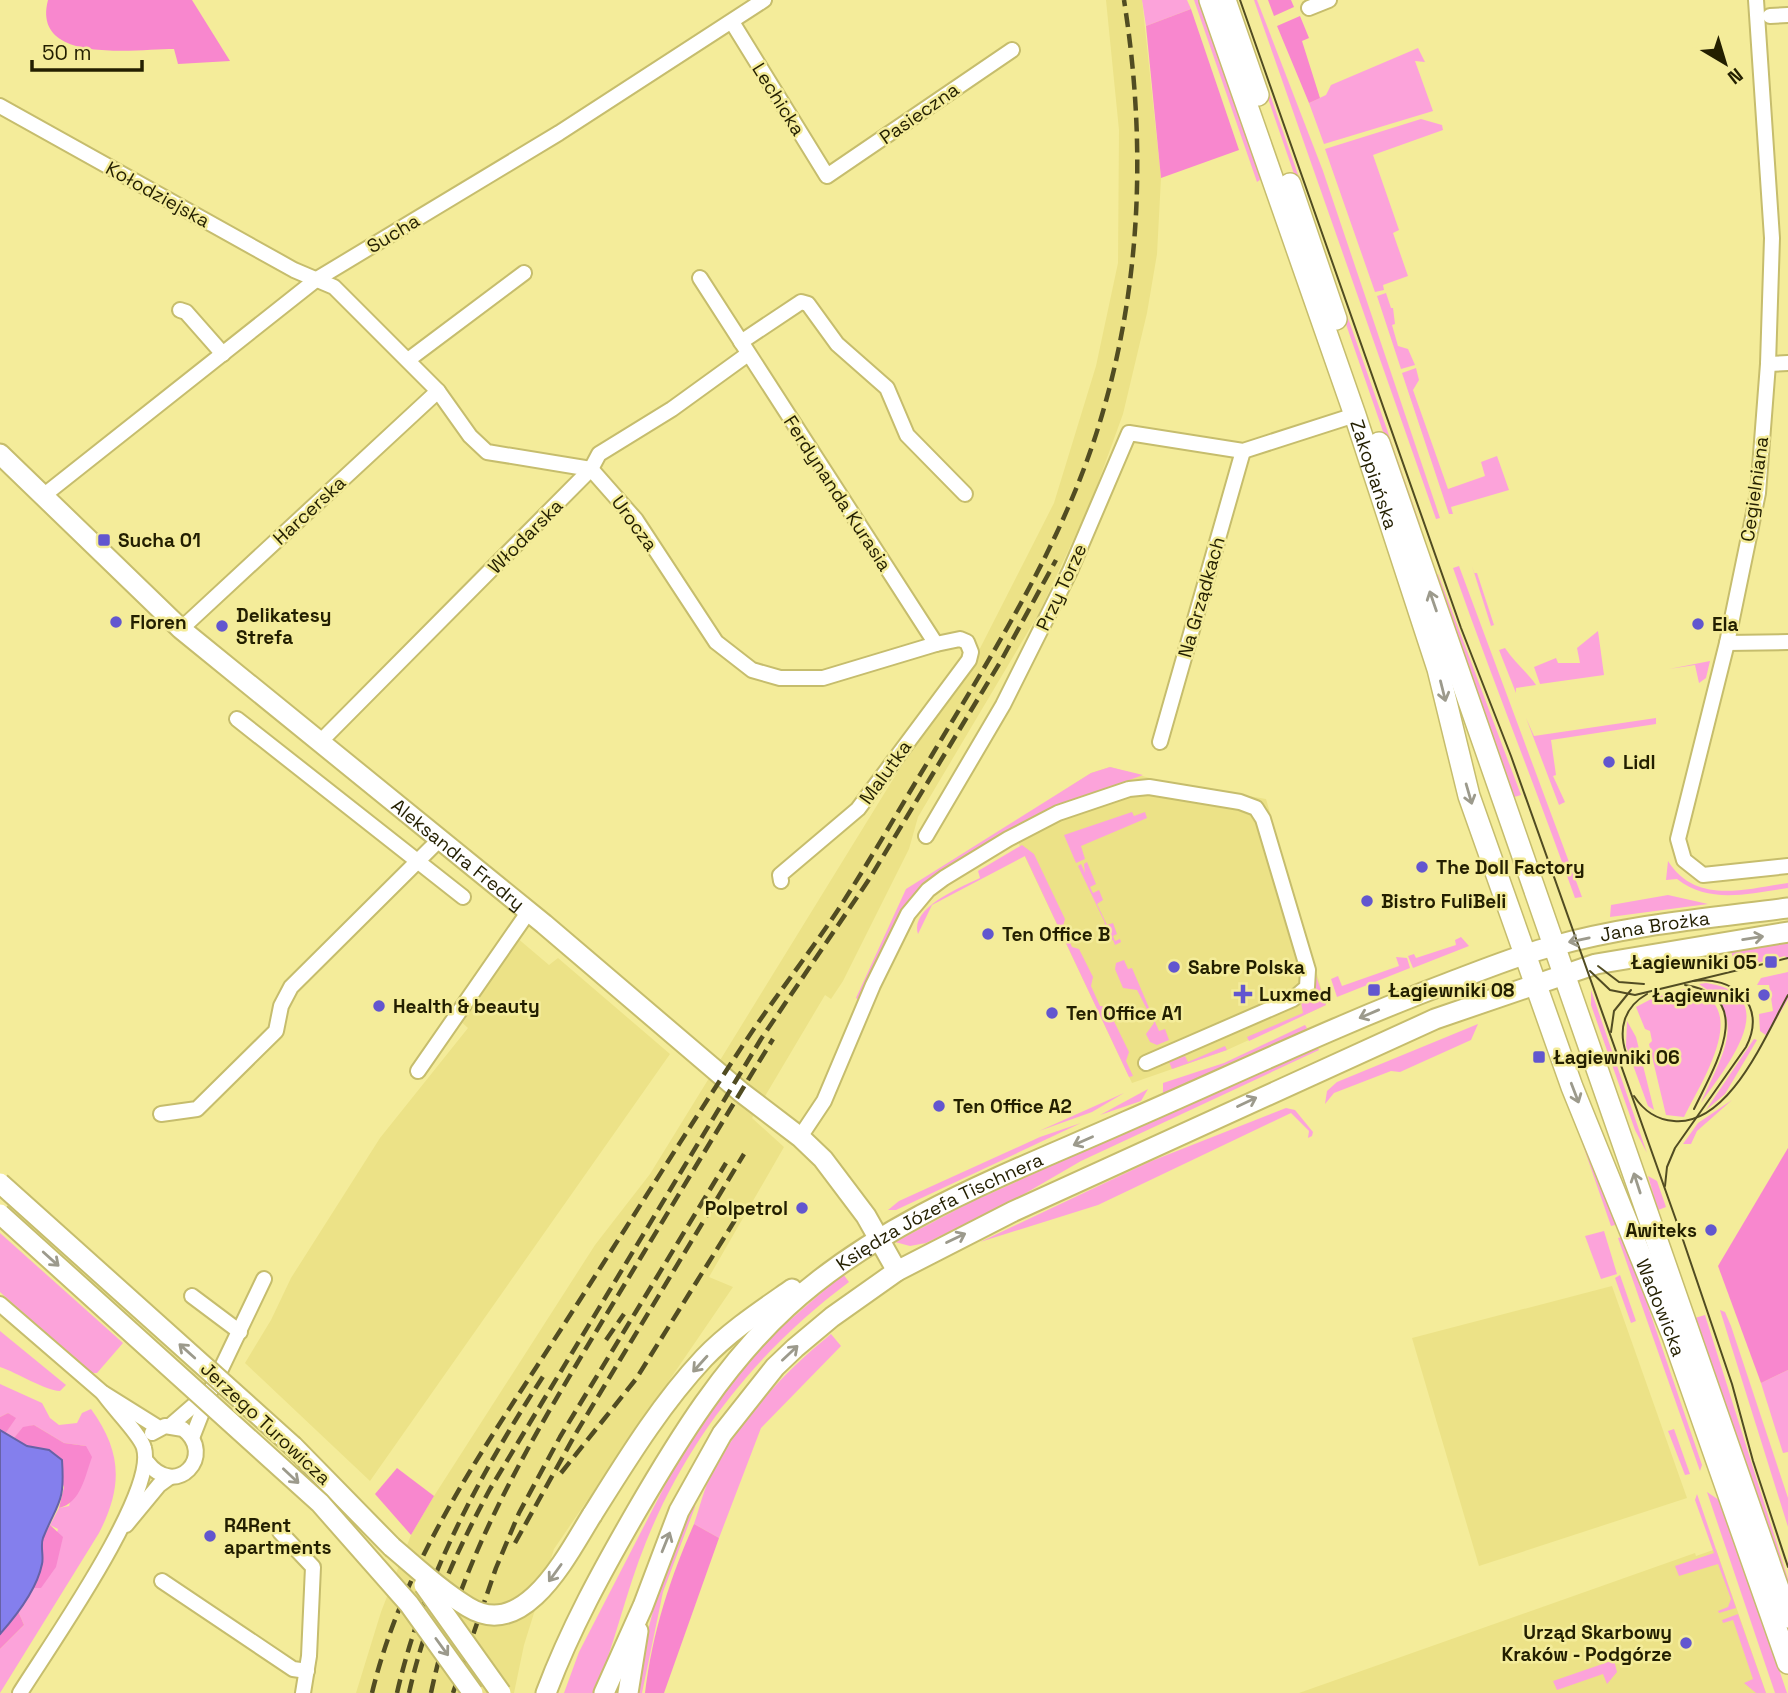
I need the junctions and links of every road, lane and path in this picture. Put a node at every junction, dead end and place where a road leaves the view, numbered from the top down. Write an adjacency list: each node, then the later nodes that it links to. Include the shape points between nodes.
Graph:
1 (764, 0): 9 (street, Sucha)
2 (1210, 0): 23 (main road, Zakopiańska)
3 (1226, 0): 46 (main road, Zakopiańska, one-way to 3)
4 (1329, 0): 6 (street)
5 (1756, 0): 21 (street, Cegielniana, via 1772,238)
6 (1309, 8)
7 (1788, 15): 8 (street)
8 (1770, 16)
9 (732, 22): 12 (street, Lechicka); 15 (street, Sucha)
10 (1012, 50): 12 (street, Pasieczna)
11 (0, 106): 15 (street, Kołodziejska, via 282,264)
12 (827, 176)
13 (524, 273): 19 (street)
14 (700, 278): 17 (street, Ferdynanda Kurasia)
15 (317, 279): 18 (street, Sucha); 19 (street, via 334,287)
16 (183, 309): 18 (street)
17 (745, 348): 26 (street, Włodarska, via 672,409 599,454); 27 (street, via 801,302 808,304 837,344 887,388 906,435); 32 (street, Ferdynanda Kurasia)
18 (223, 354): 28 (street, Sucha)
19 (408, 360): 22 (street)
20 (1788, 363): 21 (street)
21 (1768, 364): 31 (street, Cegielniana, via 1758,493)
22 (438, 391): 26 (street, via 487,452); 29 (street, Harcerska)
23 (1354, 415): 24 (street); 47 (main road, Zakopiańska, one-way to 47, via 1438,669 1469,796)
24 (1243, 451): 36 (street, Na Grządkach); 37 (street, Przy Torze, via 1129,433 1052,608 1003,705)
25 (0, 454): 28 (main road, Aleksandra Fredry)
26 (591, 469): 32 (street, Urocza, via 636,520 716,642 752,670 780,678 823,678); 35 (street, Włodarska)
27 (965, 494)
28 (43, 496): 29 (main road, Aleksandra Fredry)
29 (181, 629): 35 (main road, Aleksandra Fredry)
30 (1788, 642): 31 (street)
31 (1727, 643): 40 (street, Cegielniana, via 1678,839 1680,851 1703,875)
32 (936, 644): 33 (street, Urocza, via 960,639)
33 (971, 648): 41 (street, Malutka, via 969,660 878,785 858,809 791,863 780,875)
34 (237, 719): 39 (street)
35 (320, 742): 38 (main road, Aleksandra Fredry)
36 (1160, 742)
37 (926, 836)
38 (440, 839): 39 (street); 44 (main road, Aleksandra Fredry)
39 (419, 863): 42 (street); 52 (street, via 291,987 276,1031 197,1109)
40 (1788, 866)
41 (781, 881)
42 (463, 897)
43 (1788, 908): 46 (main road, Jana Brożka, one-way to 46)
44 (528, 911): 51 (street); 53 (main road, Aleksandra Fredry)
45 (1788, 932): 48 (main road, Jana Brożka, one-way to 45, via 1614,960)
46 (1551, 946): 47 (main road, Jana Brożka); 48 (main road, Wadowicka)
47 (1524, 955): 49 (main road, Wadowicka); 56 (main road, Księdza Józefa Tischnera, one-way to 56, via 1342,1025 992,1180)
48 (1561, 974): 49 (main road, Jana Brożka); 74 (main road, Wadowicka, one-way to 48)
49 (1534, 983): 58 (main road, Księdza Józefa Tischnera, one-way to 49, via 1001,1217 1346,1057); 75 (main road, Wadowicka, one-way to 75, via 1653,1282)
50 (1146, 1063): 53 (street, via 1293,999 1307,987 1308,970 1263,818 1250,805 1149,787 1129,789 1058,813 928,890 908,914 824,1101)
51 (418, 1071)
52 (161, 1114)
53 (800, 1137): 56 (main road, Aleksandra Fredry, via 823,1159)
54 (0, 1183): 71 (main road, Jerzego Turowicza, one-way to 54, bridge, via 293,1446)
55 (0, 1214): 80 (main road, Jerzego Turowicza, one-way to 80, bridge, via 328,1512 409,1604)
56 (880, 1239): 57 (main road, Księdza Józefa Tischnera); 58 (main road, Aleksandra Fredry)
57 (834, 1269): 71 (main road, one-way to 71, bridge, via 797,1285 705,1357 633,1450 544,1588 527,1603 495,1614 469,1608); 76 (main road, Księdza Józefa Tischnera, via 762,1331 693,1418 610,1558)
58 (897, 1271): 73 (main road, Księdza Józefa Tischnera, one-way to 58, via 687,1493 739,1411 775,1367 814,1332)
59 (264, 1279): 62 (street)
60 (192, 1296): 62 (street)
61 (0, 1304): 64 (street)
62 (240, 1332): 63 (street)
63 (211, 1392): 65 (street); 66 (street)
64 (103, 1393): 65 (street); 67 (street)
65 (165, 1427): 66 (street, via 183,1429); 67 (street, via 152,1433)
66 (192, 1438): 68 (street, via 196,1450 192,1466)
67 (146, 1455): 68 (street, via 154,1471); 69 (street, via 144,1478)
68 (170, 1477): 69 (street)
69 (122, 1528): 78 (street)
70 (280, 1532): 77 (street, via 313,1567)
71 (392, 1547): 81 (main road, Jerzego Turowicza, bridge, via 449,1617)
72 (162, 1581): 77 (street, via 293,1669)
73 (643, 1606): 84 (main road, Księdza Józefa Tischnera); 85 (main road)
74 (1788, 1617)
75 (1788, 1663)
76 (556, 1666): 82 (main road, Księdza Józefa Tischnera); 83 (main road)
77 (307, 1671): 79 (street)
78 (20, 1693)
79 (303, 1693)
80 (473, 1693)
81 (501, 1693)
82 (546, 1693)
83 (552, 1693)
84 (604, 1693)
85 (628, 1693)

